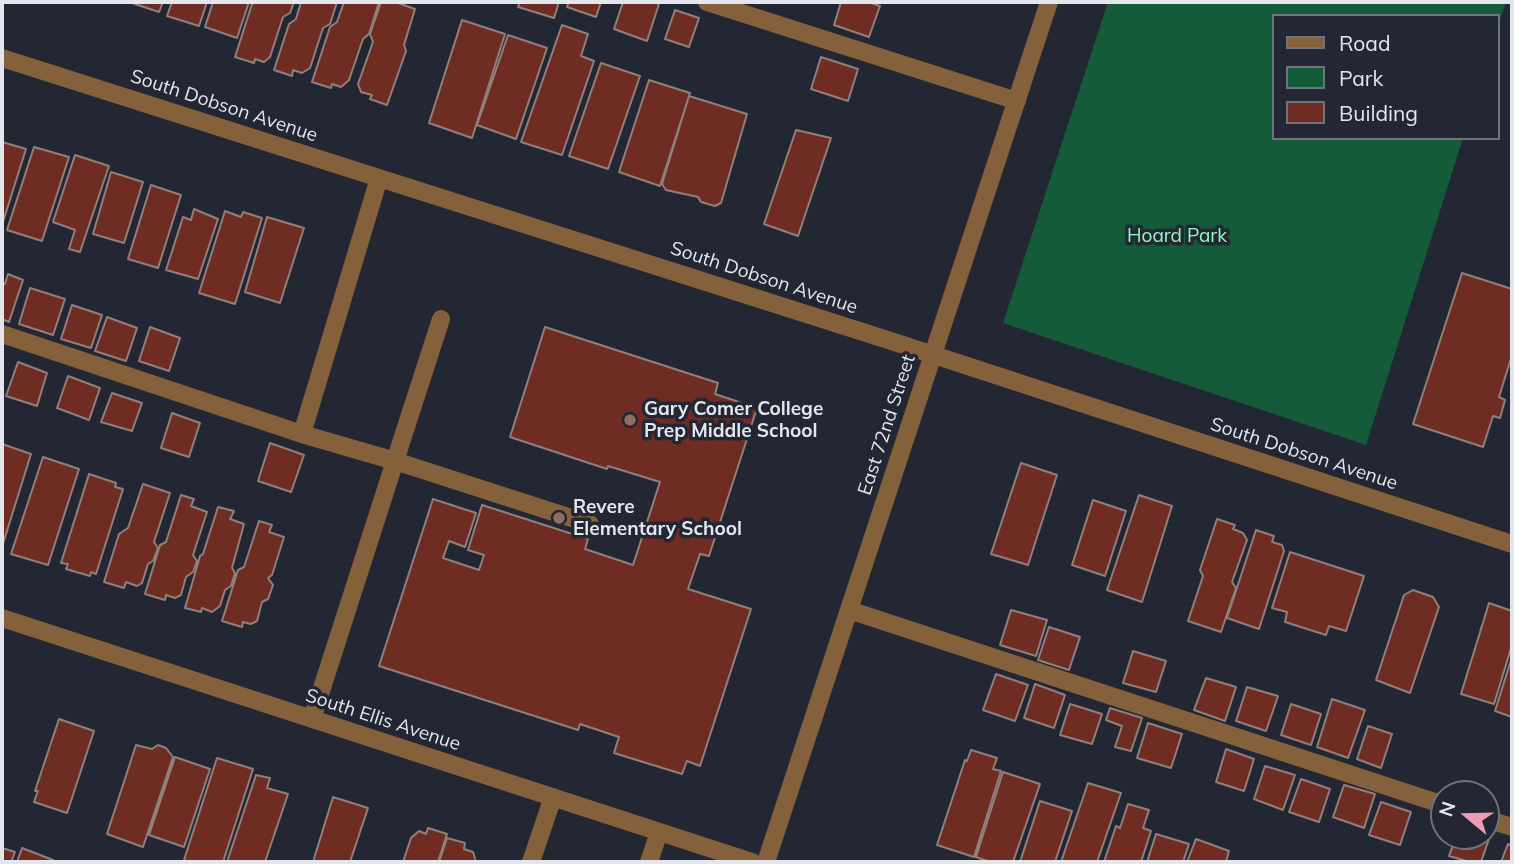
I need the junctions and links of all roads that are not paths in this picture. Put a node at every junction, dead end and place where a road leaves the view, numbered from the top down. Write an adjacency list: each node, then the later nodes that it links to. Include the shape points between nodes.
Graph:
1 (707, 2): 4 (street)
2 (1049, 2): 4 (street, East 72nd Street)
3 (2, 58): 5 (street, South Dobson Avenue)
4 (1017, 101): 8 (street, East 72nd Street)
5 (379, 178): 8 (street, South Dobson Avenue); 9 (street)
6 (441, 319): 10 (street)
7 (2, 334): 9 (street)
8 (933, 354): 12 (street, South Dobson Avenue); 13 (street, East 72nd Street)
9 (302, 434): 10 (street)
10 (395, 461): 11 (street); 15 (street)
11 (590, 524)
12 (1512, 544)
13 (849, 610): 17 (street); 22 (street, East 72nd Street)
14 (2, 618): 15 (street, South Ellis Avenue)
15 (312, 719): 16 (street, South Ellis Avenue)
16 (553, 797): 18 (street, South Ellis Avenue); 19 (street)
17 (1430, 800)
18 (659, 832): 20 (street); 21 (street, South Ellis Avenue)
19 (531, 862)
20 (649, 862)
21 (752, 862)
22 (766, 862)

